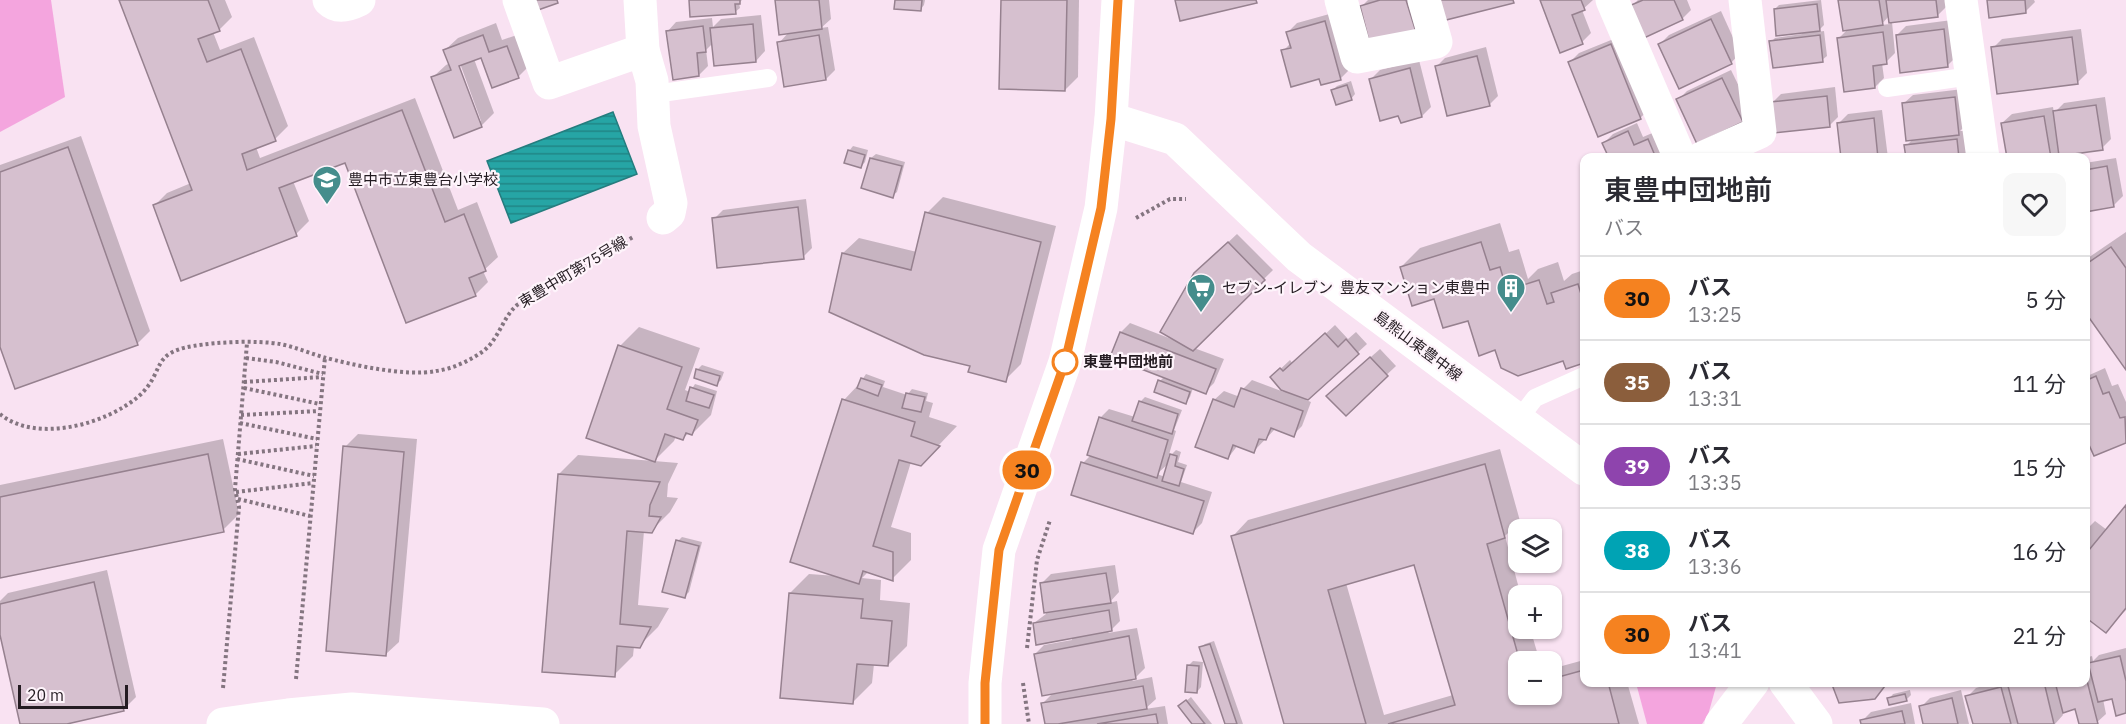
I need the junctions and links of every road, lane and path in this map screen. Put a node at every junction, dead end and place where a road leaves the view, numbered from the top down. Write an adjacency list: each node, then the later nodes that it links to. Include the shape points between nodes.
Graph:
1 (329, 0): 2 (street, via 339,5)
2 (359, 0)
3 (519, 0): 11 (street, via 549,83)
4 (640, 0): 11 (street)
5 (1118, 0): 16 (street)
6 (1341, 0): 7 (street, via 1357,57 1436,42)
7 (1424, 0)
8 (1612, 0): 17 (street)
9 (1746, 0): 18 (street, via 1760,132)
10 (1961, 0): 12 (street)
11 (644, 50): 15 (street)
12 (1971, 76): 14 (lane); 19 (street)
13 (768, 78): 15 (lane)
14 (1887, 88)
15 (654, 94): 21 (street, via 654,126 671,203)
16 (1111, 119): 34 (street, 島熊山東豊中線, via 1175,139 1299,257); 53 (street, via 1101,208 1065,362 999,550 985,683)
17 (1678, 153)
18 (1713, 153)
19 (1982, 153)
20 (1189, 199): 22 (path, via 1170,199)
21 (663, 218): 24 (path, 東豊中町第75号線, via 522,301 509,312 484,351 449,368 414,372)
22 (1132, 222)
23 (247, 343): 24 (path, 東豊中町第75号線, via 280,344); 25 (path); 32 (path, 東豊中町第75号線, via 174,350 133,401 111,414 73,427 34,427)
24 (325, 357): 26 (path)
25 (246, 358): 26 (path); 28 (path)
26 (322, 375): 28 (path); 30 (path)
27 (1580, 378): 34 (lane, via 1535,398)
28 (244, 382): 29 (path)
29 (244, 388): 30 (path); 33 (path)
30 (320, 404): 31 (path)
31 (319, 411): 33 (path); 36 (path)
32 (0, 414)
33 (241, 416): 35 (path)
34 (1518, 420): 39 (street, 島熊山東豊中線)
35 (240, 423): 36 (path); 38 (path)
36 (317, 439): 37 (path)
37 (316, 446): 38 (path); 40 (path)
38 (238, 456): 40 (path); 42 (path)
39 (1580, 466)
40 (314, 476): 41 (path)
41 (313, 483): 42 (path); 44 (path)
42 (236, 492): 43 (path)
43 (238, 499): 44 (path); 51 (path)
44 (310, 516): 50 (path)
45 (1052, 516): 46 (path, via 1037,560)
46 (1027, 651)
47 (1024, 674): 54 (path)
48 (1749, 687): 55 (street)
49 (1789, 687): 56 (street)
50 (295, 689)
51 (223, 711): 52 (street, via 288,715 352,709)
52 (543, 724)
53 (985, 724)
54 (1029, 724)
55 (1721, 724)
56 (1816, 724)

